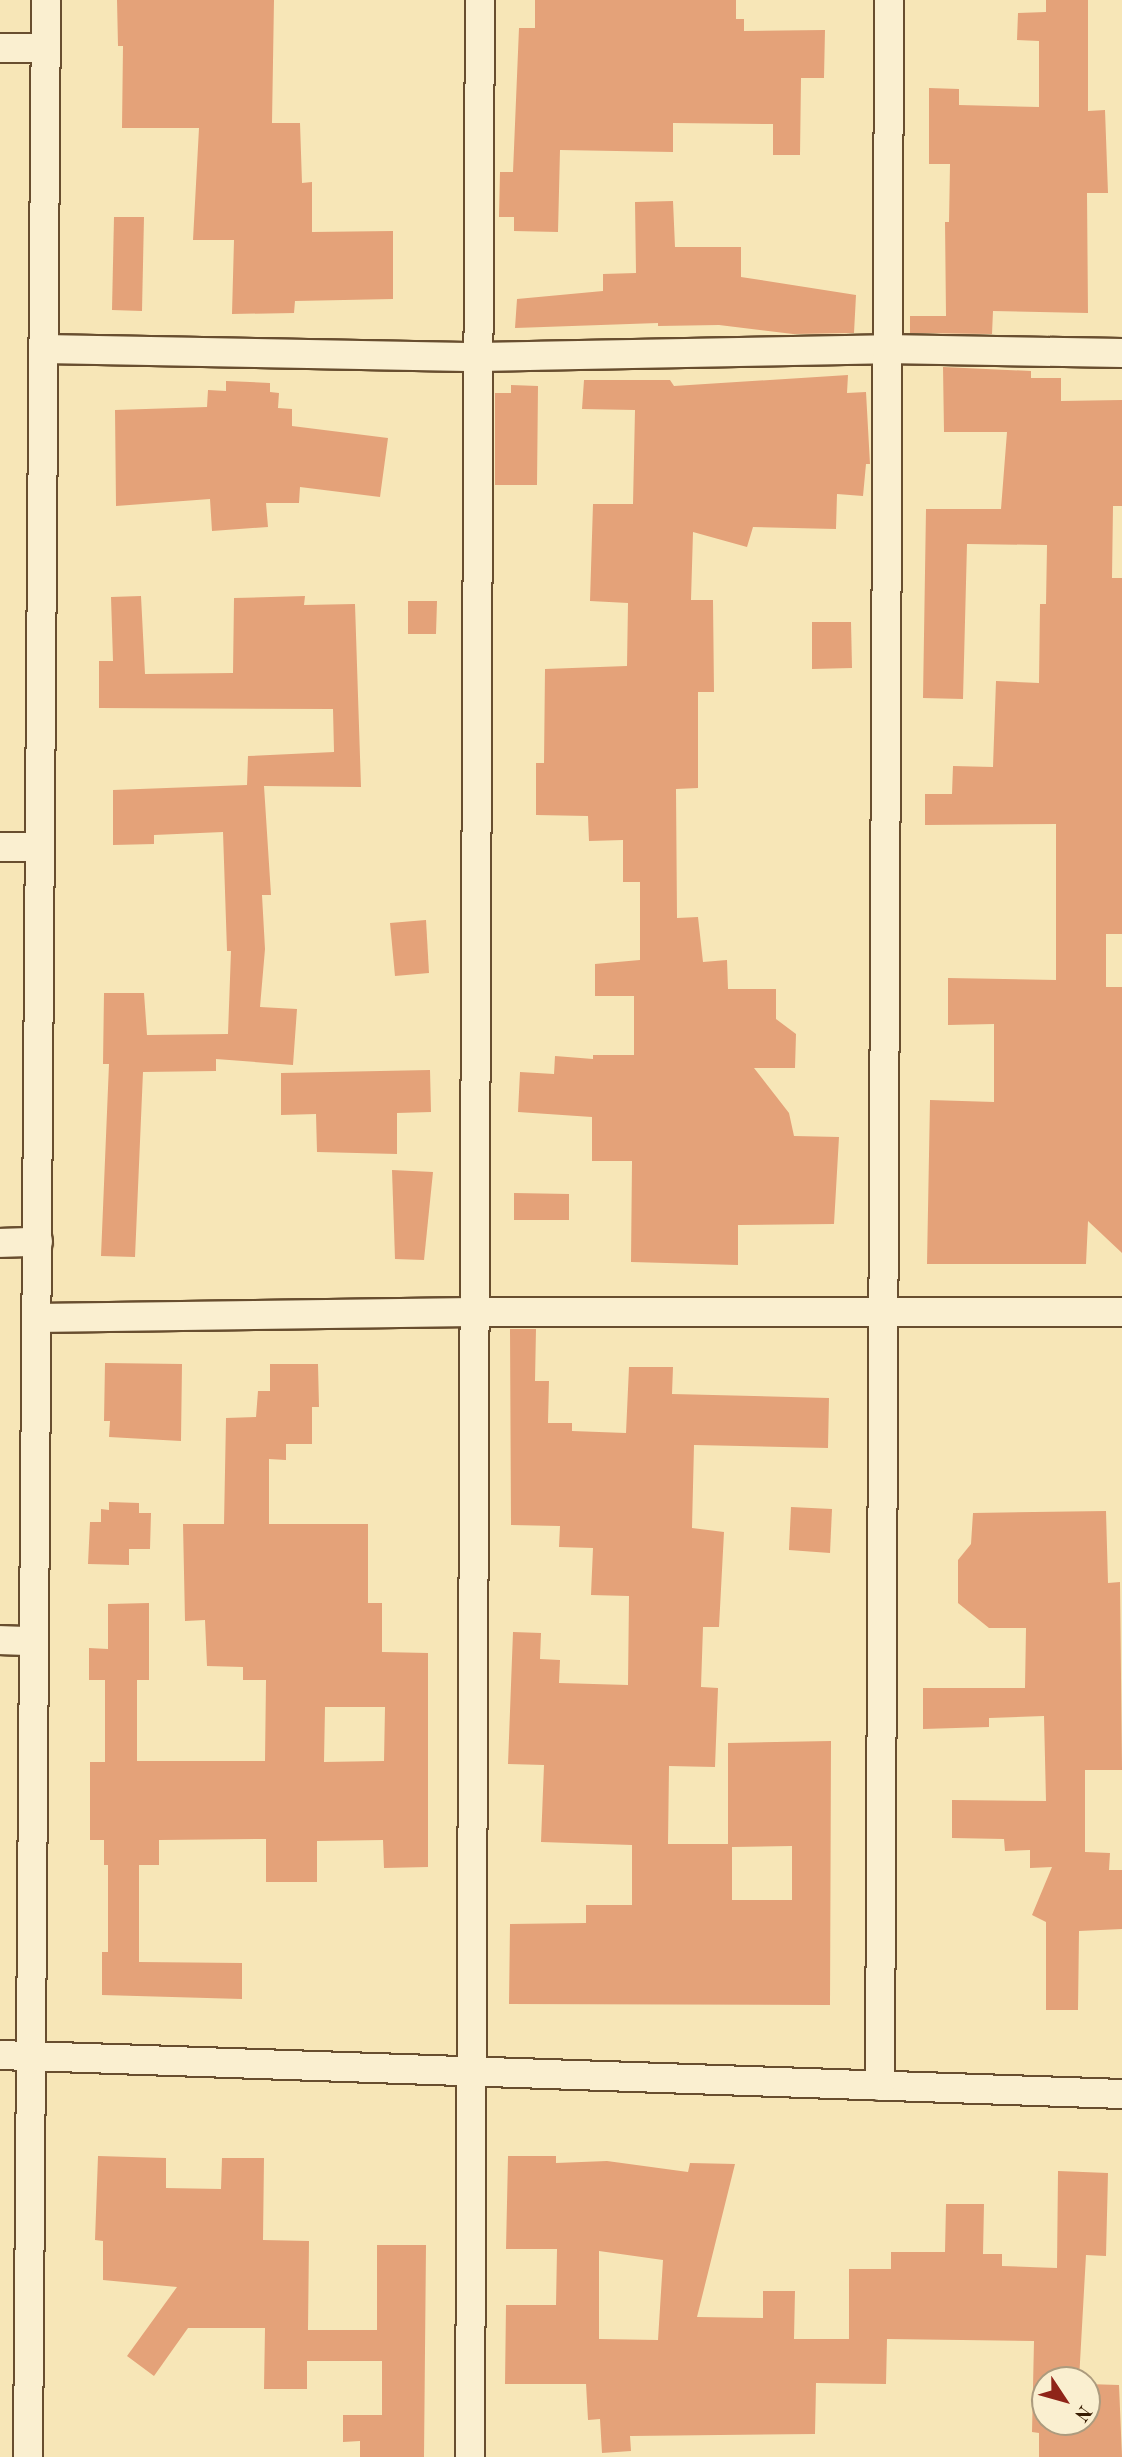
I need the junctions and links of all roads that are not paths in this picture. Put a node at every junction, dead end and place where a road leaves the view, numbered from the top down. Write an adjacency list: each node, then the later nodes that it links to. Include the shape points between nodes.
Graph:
1 (46, 0): 5 (street)
2 (480, 0): 9 (street)
3 (889, 0): 7 (street)
4 (0, 48): 5 (street)
5 (46, 48): 6 (street)
6 (44, 349): 9 (street); 11 (street)
7 (886, 349): 8 (street); 9 (street); 14 (street)
8 (1122, 353)
9 (480, 357): 15 (street)
10 (0, 847): 11 (street)
11 (40, 847): 13 (street)
12 (0, 1242): 13 (street)
13 (37, 1242): 17 (street)
14 (880, 1309): 15 (street); 16 (street); 23 (street, via 884,1693)
15 (472, 1311): 17 (street); 22 (street)
16 (1122, 1312)
17 (36, 1318): 19 (street)
18 (0, 1640): 19 (street)
19 (33, 1641): 20 (street)
20 (31, 2053): 21 (street); 22 (street); 25 (street)
21 (0, 2055)
22 (468, 2070): 23 (street); 26 (street)
23 (880, 2086): 24 (street)
24 (1122, 2094)
25 (27, 2457)
26 (470, 2457)

